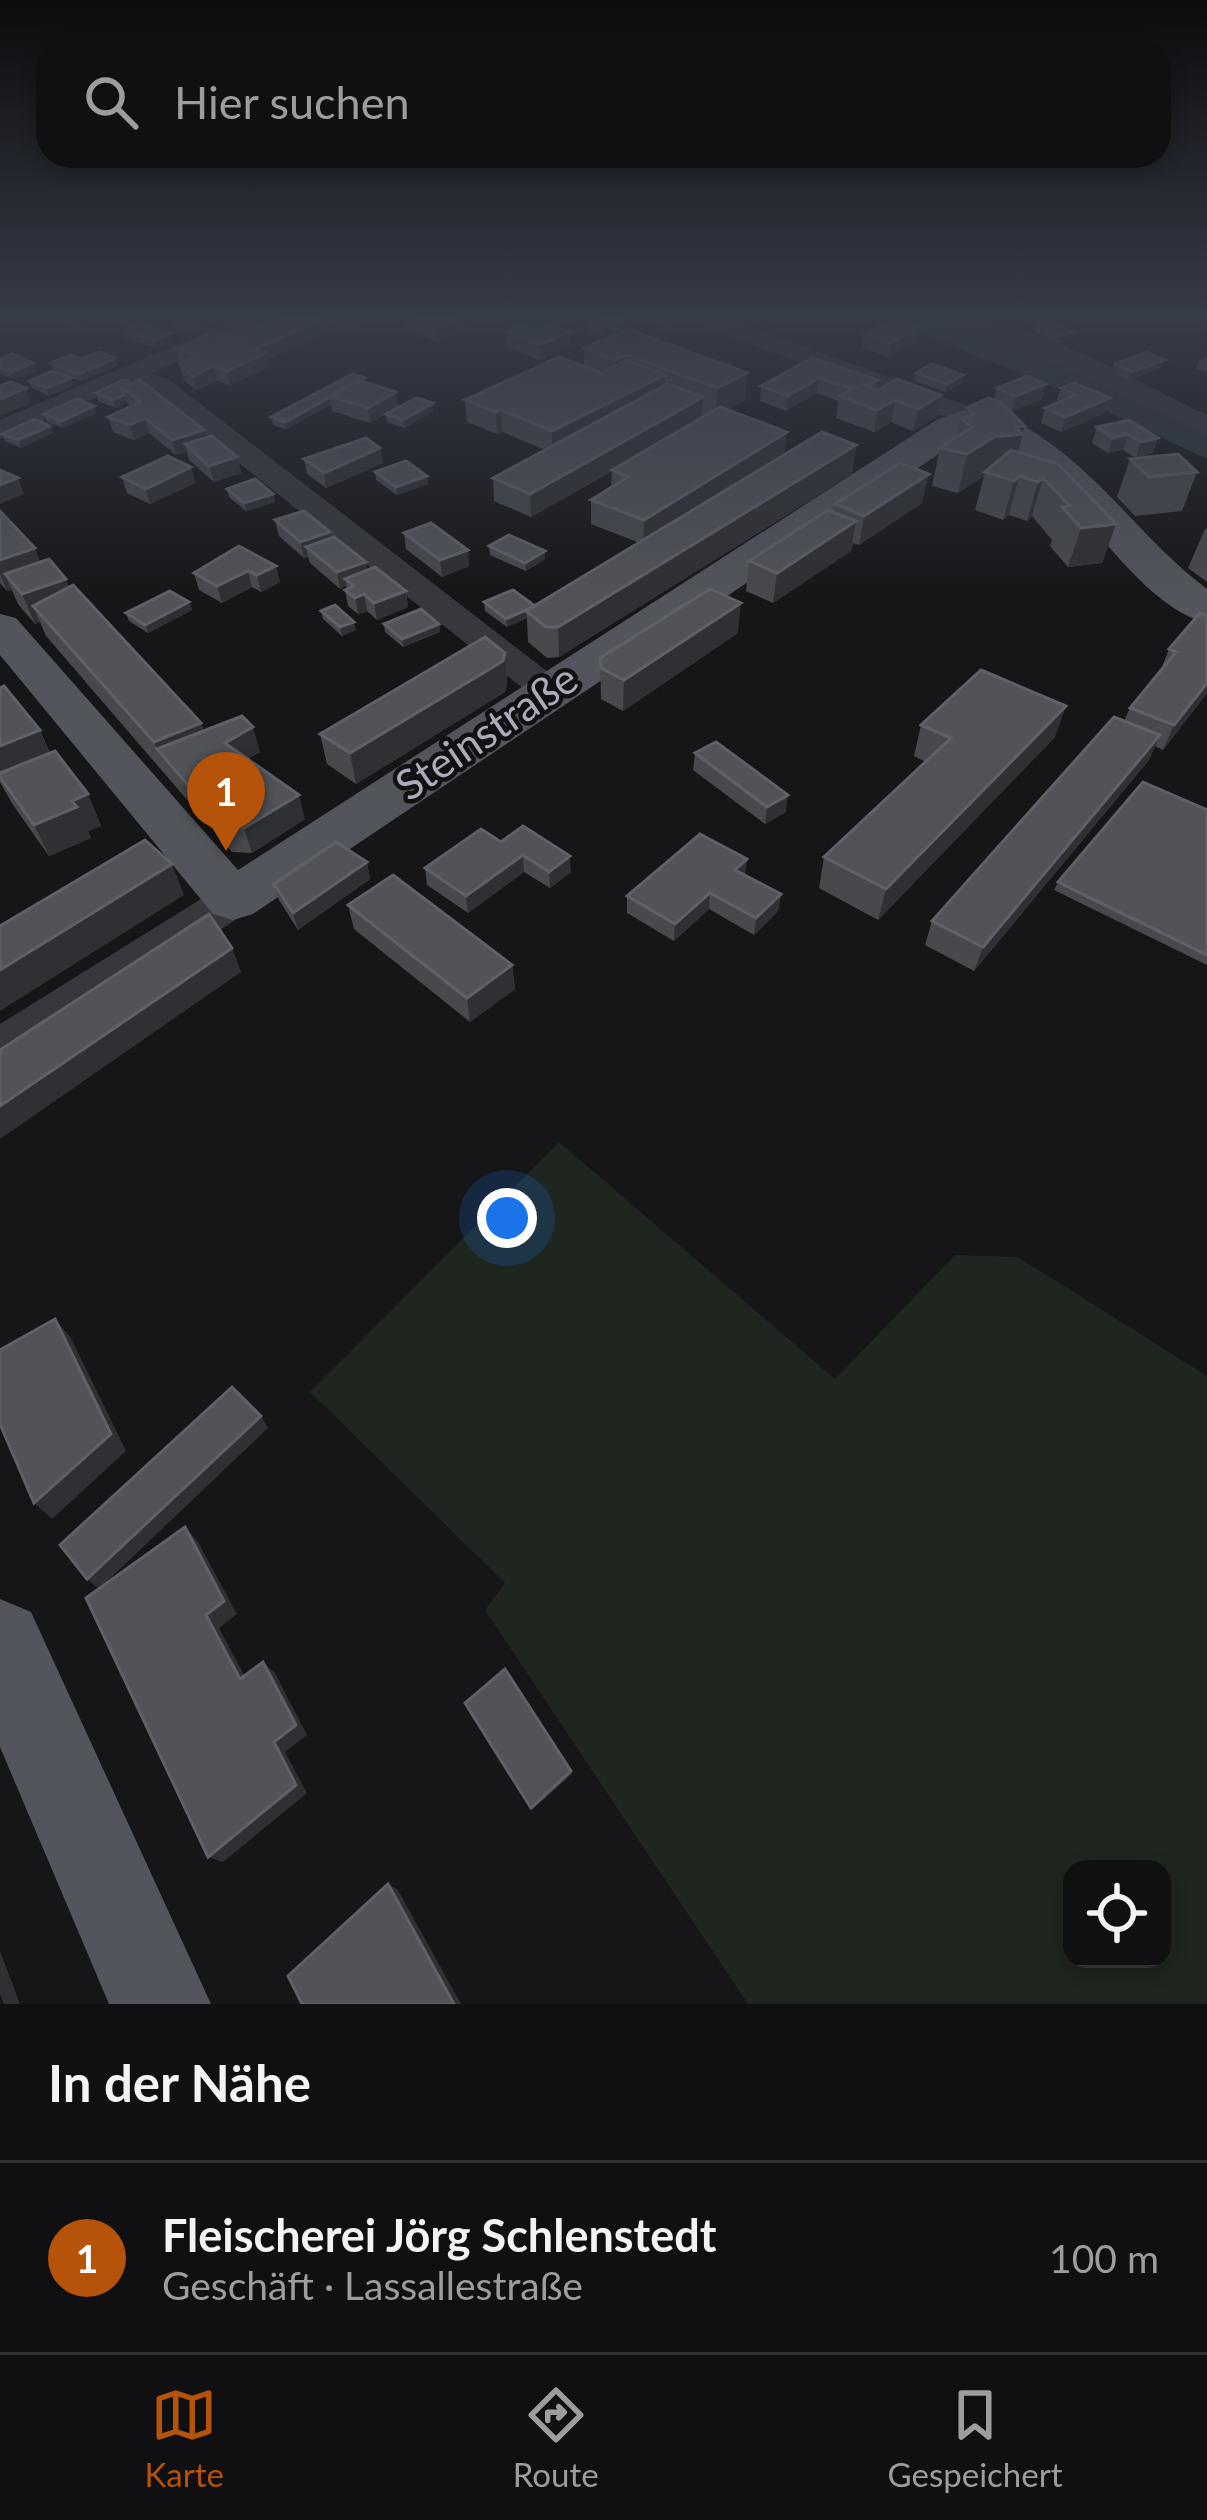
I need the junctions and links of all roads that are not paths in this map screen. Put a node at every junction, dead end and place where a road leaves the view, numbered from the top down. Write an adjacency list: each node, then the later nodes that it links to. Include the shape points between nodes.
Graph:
1 (40, 413): 7 (street)
2 (193, 413): 10 (street)
3 (960, 413): 5 (street)
4 (1179, 413): 6 (street)
5 (975, 418): 8 (main road, via 1048,456 1156,572); 10 (main road, Steinstraße)
6 (1207, 426)
7 (0, 430)
8 (1207, 610)
9 (0, 627): 11 (main road)
10 (548, 690): 11 (main road, Steinstraße)
11 (232, 900): 12 (street, Steinstraße)
12 (0, 1049)
13 (0, 1643): 14 (main road)
14 (160, 2004)

